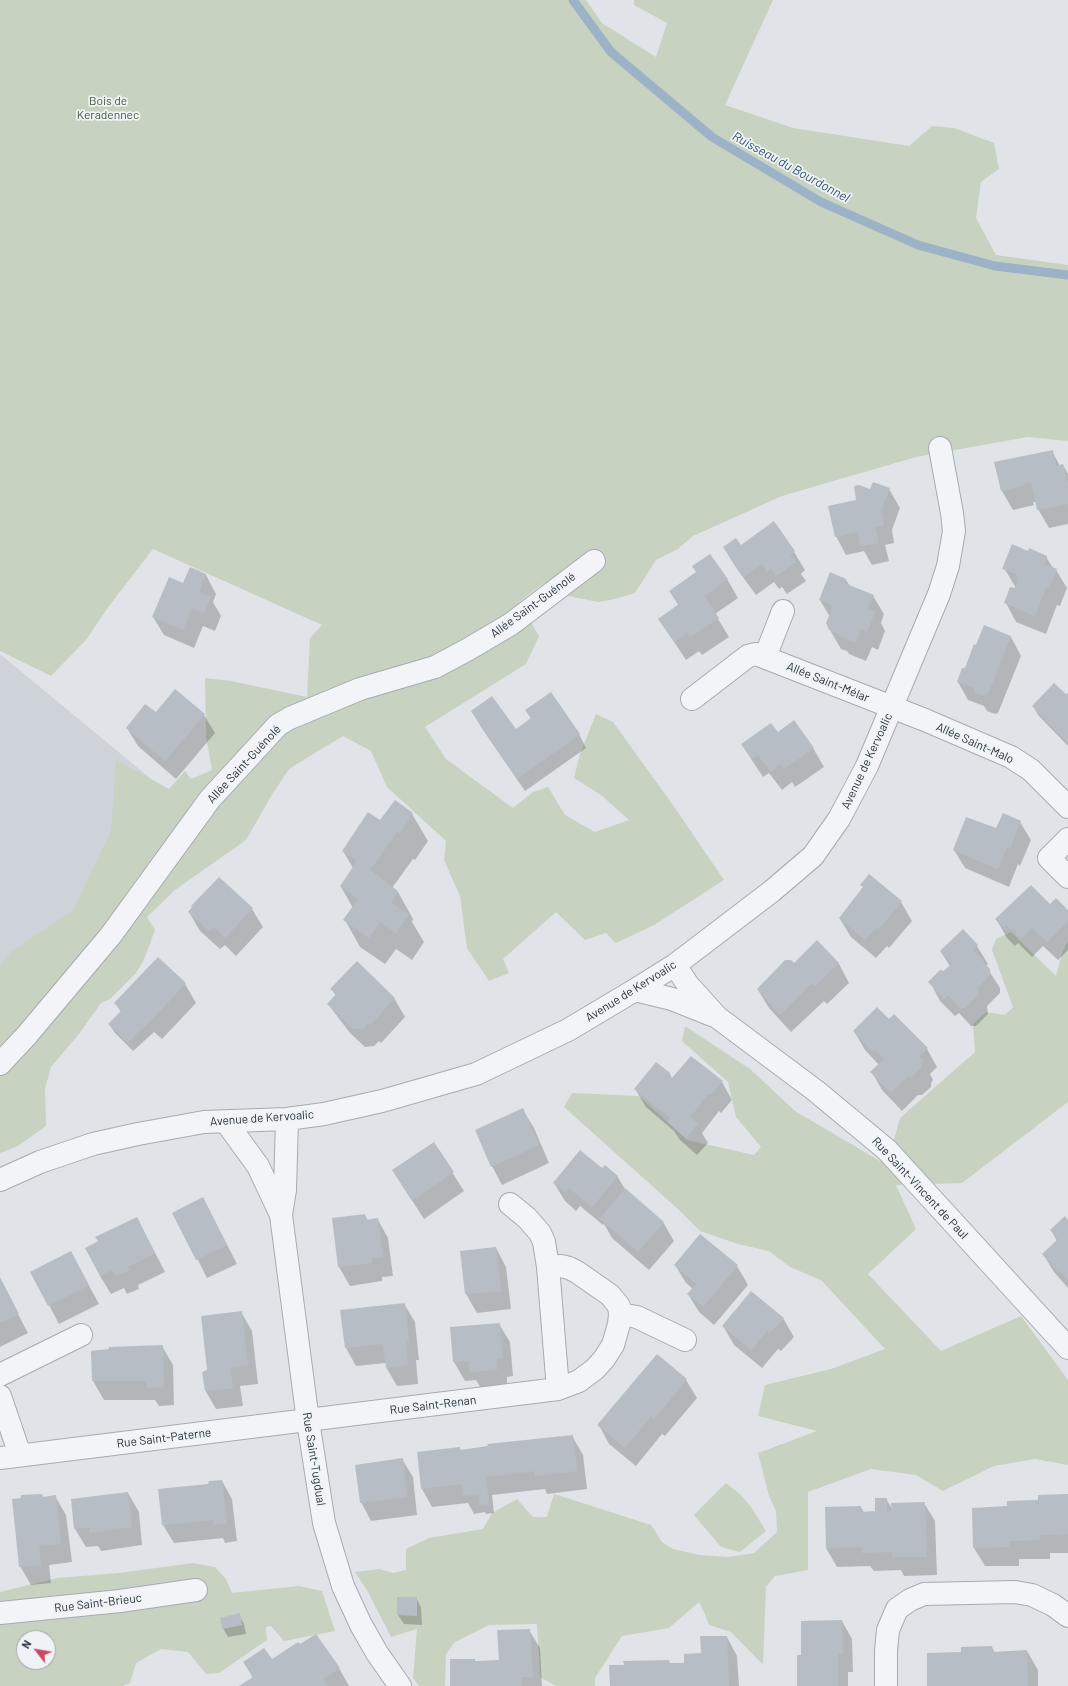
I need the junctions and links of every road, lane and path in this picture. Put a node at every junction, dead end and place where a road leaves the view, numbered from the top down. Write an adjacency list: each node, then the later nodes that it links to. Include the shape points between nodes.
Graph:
1 (940, 448): 6 (street, Avenue de Kervoalic, via 954,531 951,549 939,594)
2 (594, 561): 13 (street, Allée Saint-Guénolé, via 511,624 435,667 360,689 278,725 210,799 111,935)
3 (783, 611): 4 (street)
4 (765, 657): 5 (street, Allée Saint-Mélar, via 756,654 748,656); 6 (street, Allée Saint-Mélar)
5 (692, 700)
6 (892, 708): 7 (street, Allée Saint-Malo, via 1011,757 1031,770); 10 (street, Avenue de Kervoalic, via 867,766 839,819 813,856 772,891)
7 (1068, 807)
8 (1068, 839): 9 (street, via 1049,858)
9 (1068, 877)
10 (675, 965): 11 (street, Avenue de Kervoalic); 12 (street, Rue Saint-Vincent de Paul, via 688,985)
11 (635, 990): 12 (street, Rue Saint-Vincent de Paul, via 672,999); 14 (street, Avenue de Kervoalic, via 568,1030 476,1074 368,1104)
12 (717, 1017): 23 (street, Rue Saint-Vincent de Paul, via 816,1090 887,1150)
13 (0, 1064)
14 (287, 1119): 15 (street, Avenue de Kervoalic); 18 (street, Rue Saint-Tugdual)
15 (226, 1122): 16 (street, Avenue de Kervoalic, via 204,1122 165,1128 94,1144 40,1162); 18 (street, Rue Saint-Tugdual, via 258,1166)
16 (0, 1180)
17 (510, 1204): 19 (street, via 540,1233)
18 (282, 1215): 27 (street, Rue Saint-Tugdual)
19 (548, 1267): 20 (street, via 569,1268 589,1280 615,1300); 25 (street)
20 (620, 1314): 22 (street, via 637,1317); 25 (street, Rue Saint-Renan, via 618,1334 604,1359 579,1381)
21 (81, 1335): 24 (street)
22 (684, 1340)
23 (1068, 1348)
24 (0, 1375)
25 (558, 1389): 27 (street, Rue Saint-Renan)
26 (0, 1396): 28 (street, Rue Saint-Paterne)
27 (308, 1421): 28 (street, Rue Saint-Paterne); 32 (street, Rue Saint-Tugdual, via 324,1523 336,1567 361,1625)
28 (10, 1457)
29 (196, 1590): 30 (street, Rue Saint-Brieuc)
30 (0, 1614)
31 (1068, 1616): 33 (street, via 1032,1595 1015,1592 924,1594 897,1608 888,1630)
32 (400, 1686)
33 (886, 1686)

